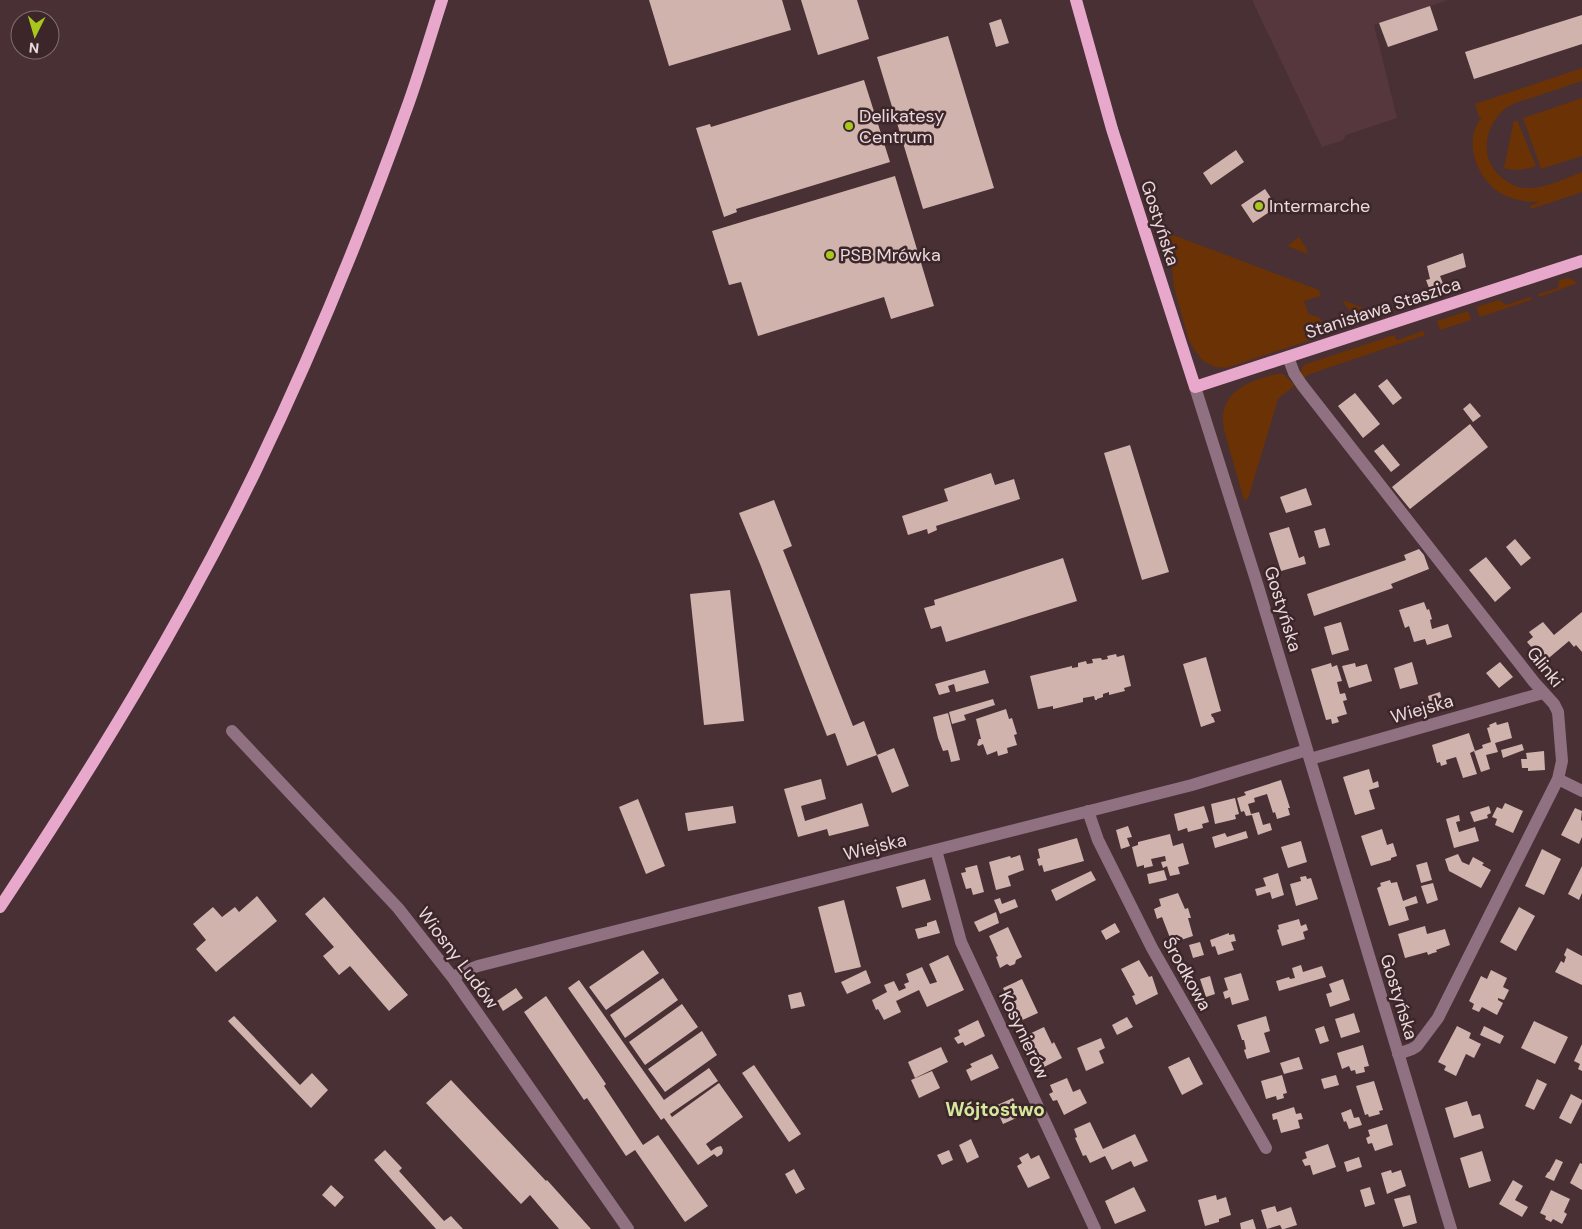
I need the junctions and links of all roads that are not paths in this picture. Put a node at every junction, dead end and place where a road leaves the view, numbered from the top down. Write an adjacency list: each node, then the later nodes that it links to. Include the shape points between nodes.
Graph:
1 (442, 0): 13 (main road, via 370,208 254,475 159,653 59,818)
2 (1076, 0): 5 (main road, Gostyńska, via 1114,138)
3 (1582, 262): 4 (main road, Stanisława Staszica)
4 (1288, 357): 5 (main road, Stanisława Staszica); 6 (street, Glinki, via 1302,385)
5 (1195, 387): 8 (street, Gostyńska)
6 (1543, 693): 8 (street, Wiejska); 9 (street, Glinki, via 1559,717 1562,761)
7 (232, 731): 14 (street, Wiosny Ludów, via 398,908)
8 (1308, 754): 11 (street, Wiejska); 15 (street, Gostyńska)
9 (1558, 779): 10 (street); 15 (street, Glinki, via 1438,1018 1416,1046)
10 (1582, 791)
11 (1088, 811): 12 (street, Wiejska); 16 (street, Środkowa, via 1098,840 1152,948)
12 (936, 850): 14 (street, Wiejska, via 478,966); 18 (street, Kosynierów, via 962,942)
13 (0, 907)
14 (453, 978): 17 (street, Wiosny Ludów)
15 (1398, 1054): 19 (street, Gostyńska)
16 (1266, 1148)
17 (628, 1229)
18 (1095, 1229)
19 (1451, 1229)

